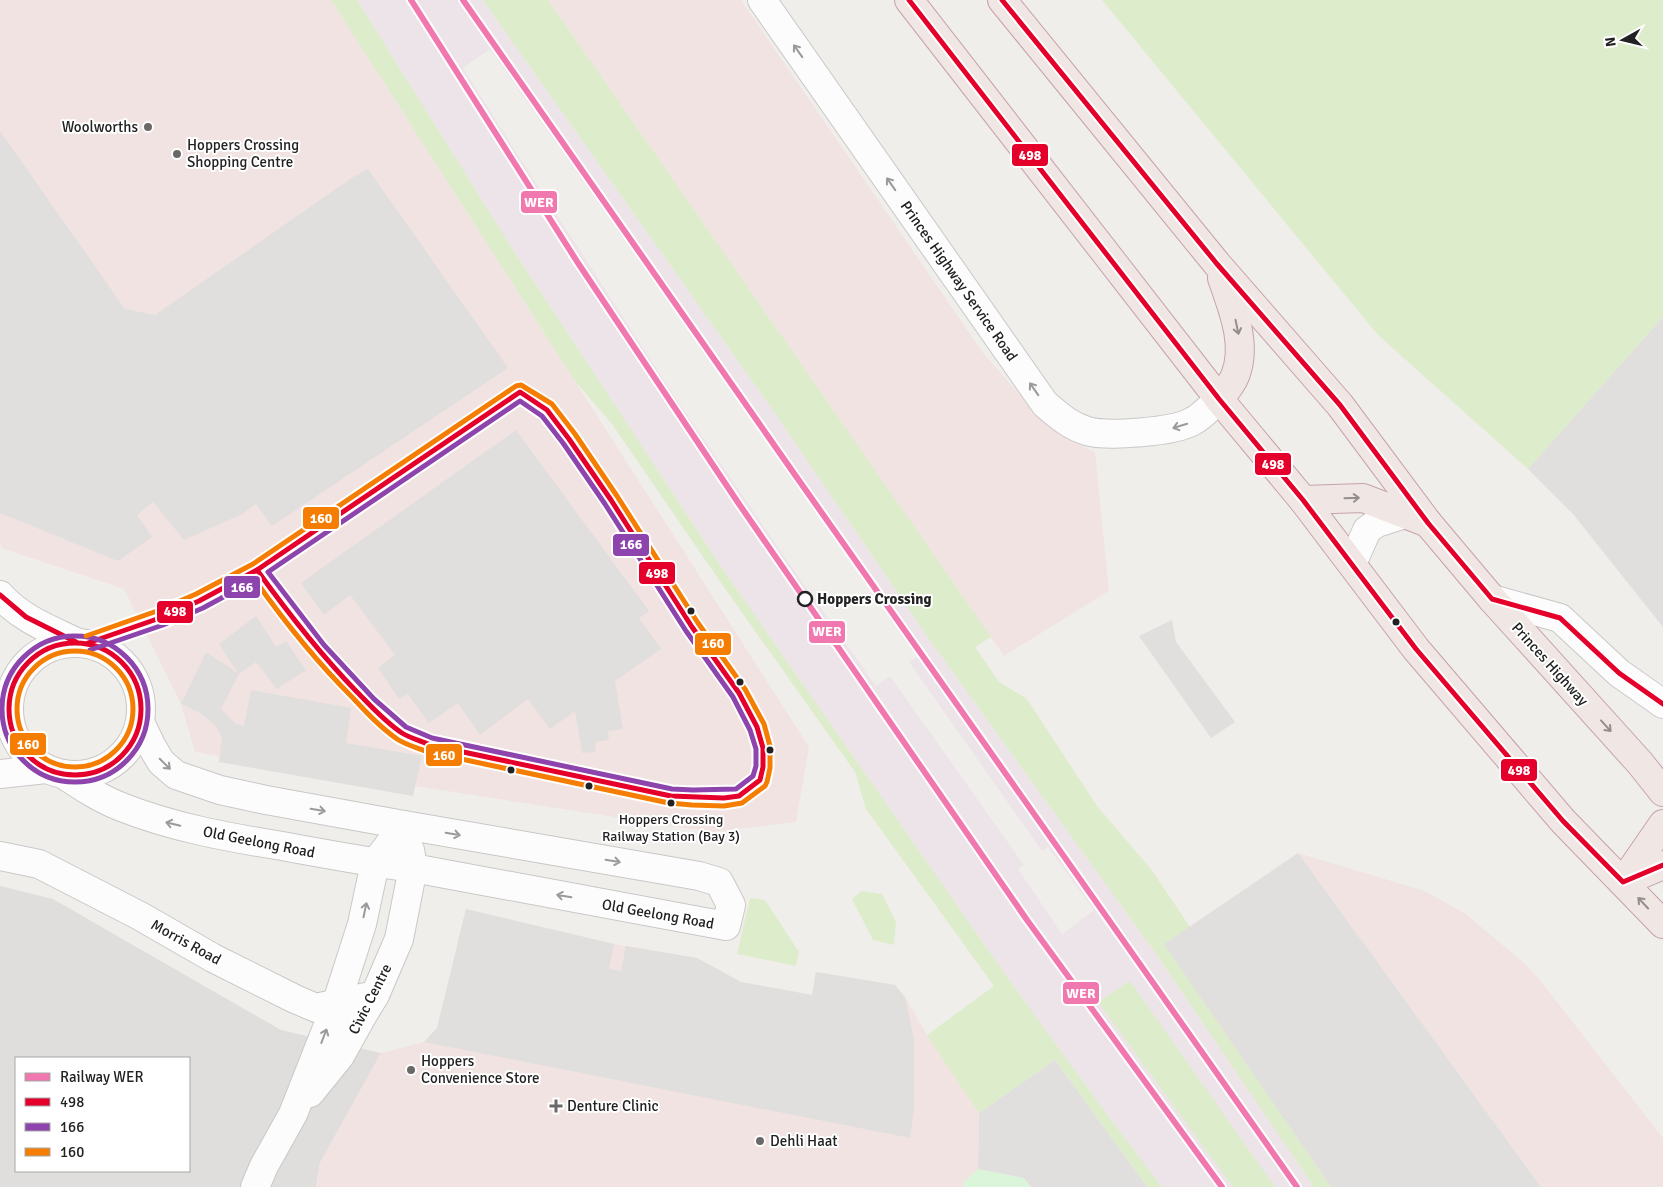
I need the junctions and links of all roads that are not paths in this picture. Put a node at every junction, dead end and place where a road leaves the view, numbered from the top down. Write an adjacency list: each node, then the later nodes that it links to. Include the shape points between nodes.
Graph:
1 (762, 0): 5 (street, Princes Highway Service Road, one-way to 1, via 1193,422 1145,432 1088,431 1066,421 1045,404)
2 (909, 0): 5 (highway)
3 (1002, 0): 4 (highway, Princes Highway)
4 (1217, 264): 5 (highway, one-way to 5, via 1234,312 1240,353 1235,378); 7 (highway, Princes Highway, via 1340,405)
5 (1219, 398): 6 (highway)
6 (1303, 500): 7 (highway, one-way to 7, via 1363,498); 8 (highway)
7 (1417, 518): 8 (street, via 1378,523 1367,530); 10 (highway, Princes Highway)
8 (1352, 564): 25 (highway, via 1473,716 1563,821)
9 (0, 595): 11 (street, via 30,620)
10 (1492, 599): 13 (street, via 1560,618 1619,673); 18 (highway, Princes Highway, one-way to 18)
11 (76, 642): 14 (street, via 53,646 32,658 17,676); 15 (street, via 109,651 125,665 137,684)
12 (0, 673): 14 (street)
13 (1663, 704)
14 (6, 707): 16 (street, via 13,733 26,754)
15 (140, 722): 16 (street, via 130,746 112,764 88,774); 20 (street, Old Geelong Road, one-way to 20, via 161,762 176,774 220,790)
16 (54, 771): 17 (street); 22 (street, Old Geelong Road, one-way to 16, via 218,835 165,822 118,806)
17 (0, 774)
18 (1663, 792)
19 (1663, 824): 25 (highway)
20 (404, 825): 22 (street); 24 (street); 24 (street, Old Geelong Road, one-way to 24, via 699,876 719,882 730,904 726,926)
21 (0, 856): 30 (street, Morris Road, via 39,864 295,999 316,1008)
22 (376, 863): 24 (street, Old Geelong Road); 28 (street, Civic Centre, one-way to 22)
23 (1663, 865): 25 (highway)
24 (413, 868): 27 (street, Civic Centre)
25 (1623, 882): 26 (highway, one-way to 25)
26 (1663, 924)
27 (399, 939): 28 (street); 29 (street, Civic Centre)
28 (353, 956): 29 (street); 30 (street, Civic Centre)
29 (375, 994): 30 (street, Morris Road); 31 (street, Civic Centre, via 340,1056)
30 (336, 1004): 31 (street, Civic Centre, one-way to 30)
31 (293, 1114): 32 (street, Civic Centre)
32 (255, 1187)

